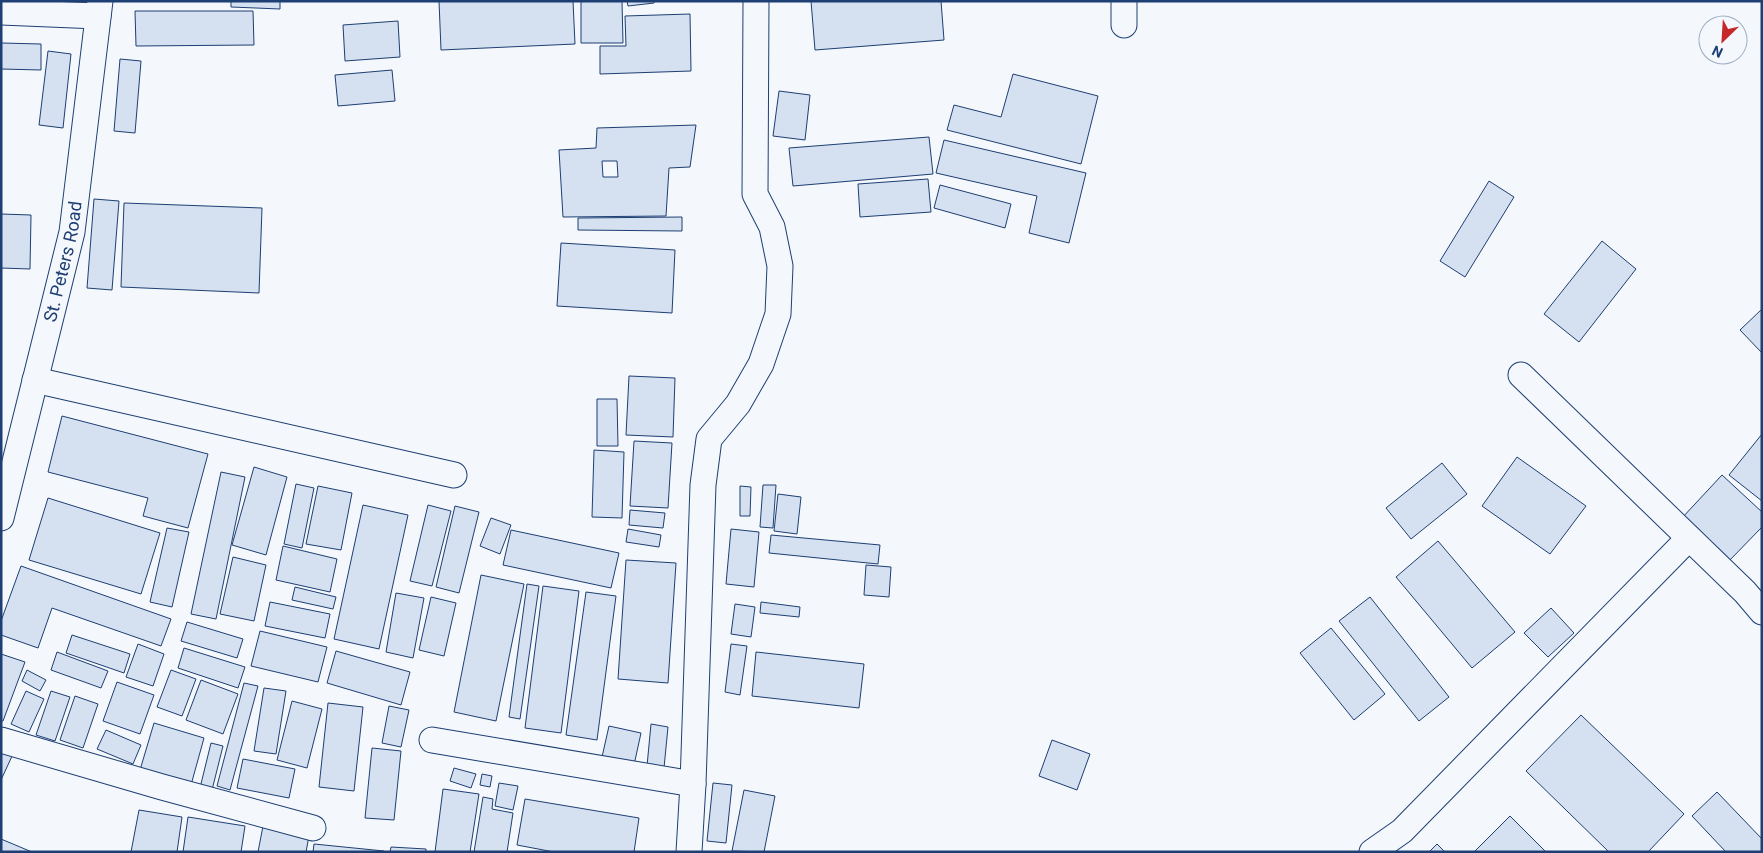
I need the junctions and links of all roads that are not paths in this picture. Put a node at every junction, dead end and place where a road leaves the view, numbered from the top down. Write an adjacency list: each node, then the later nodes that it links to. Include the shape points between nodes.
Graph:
1 (756, 1): 12 (street, via 755,194 772,227 780,266 778,314 756,372 738,404 709,439 703,485)
2 (99, 9): 3 (street); 5 (street, St. Peters Road, via 72,232)
3 (1, 12)
4 (1521, 375): 8 (street)
5 (35, 380): 6 (street); 7 (street, St. Peters Road)
6 (454, 475)
7 (1, 518)
8 (1689, 538): 9 (street); 15 (street, via 1402,831)
9 (1762, 612)
10 (1, 740): 13 (street)
11 (432, 740): 12 (street)
12 (693, 784): 14 (street)
13 (313, 828)
14 (689, 852)
15 (1372, 852)

